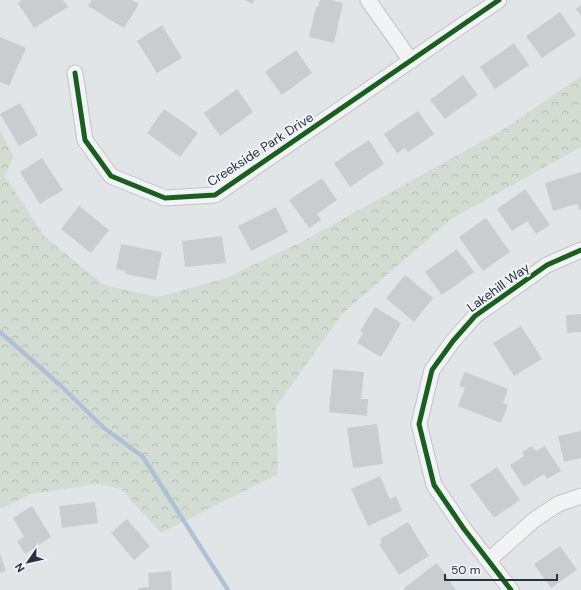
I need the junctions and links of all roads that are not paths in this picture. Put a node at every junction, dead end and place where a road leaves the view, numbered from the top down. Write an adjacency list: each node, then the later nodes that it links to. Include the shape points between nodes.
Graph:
1 (368, 0): 3 (street)
2 (499, 0): 3 (street, Creekside Park Drive)
3 (411, 61): 4 (street, Creekside Park Drive, via 215,195 166,198 111,176 85,140)
4 (75, 74)
5 (581, 250): 7 (street, Lakehill Way, via 547,265 475,316 432,370 419,424 434,485)
6 (581, 496): 7 (street, via 558,504 534,520)
7 (489, 560): 8 (street, Lakehill Way)
8 (511, 590)

